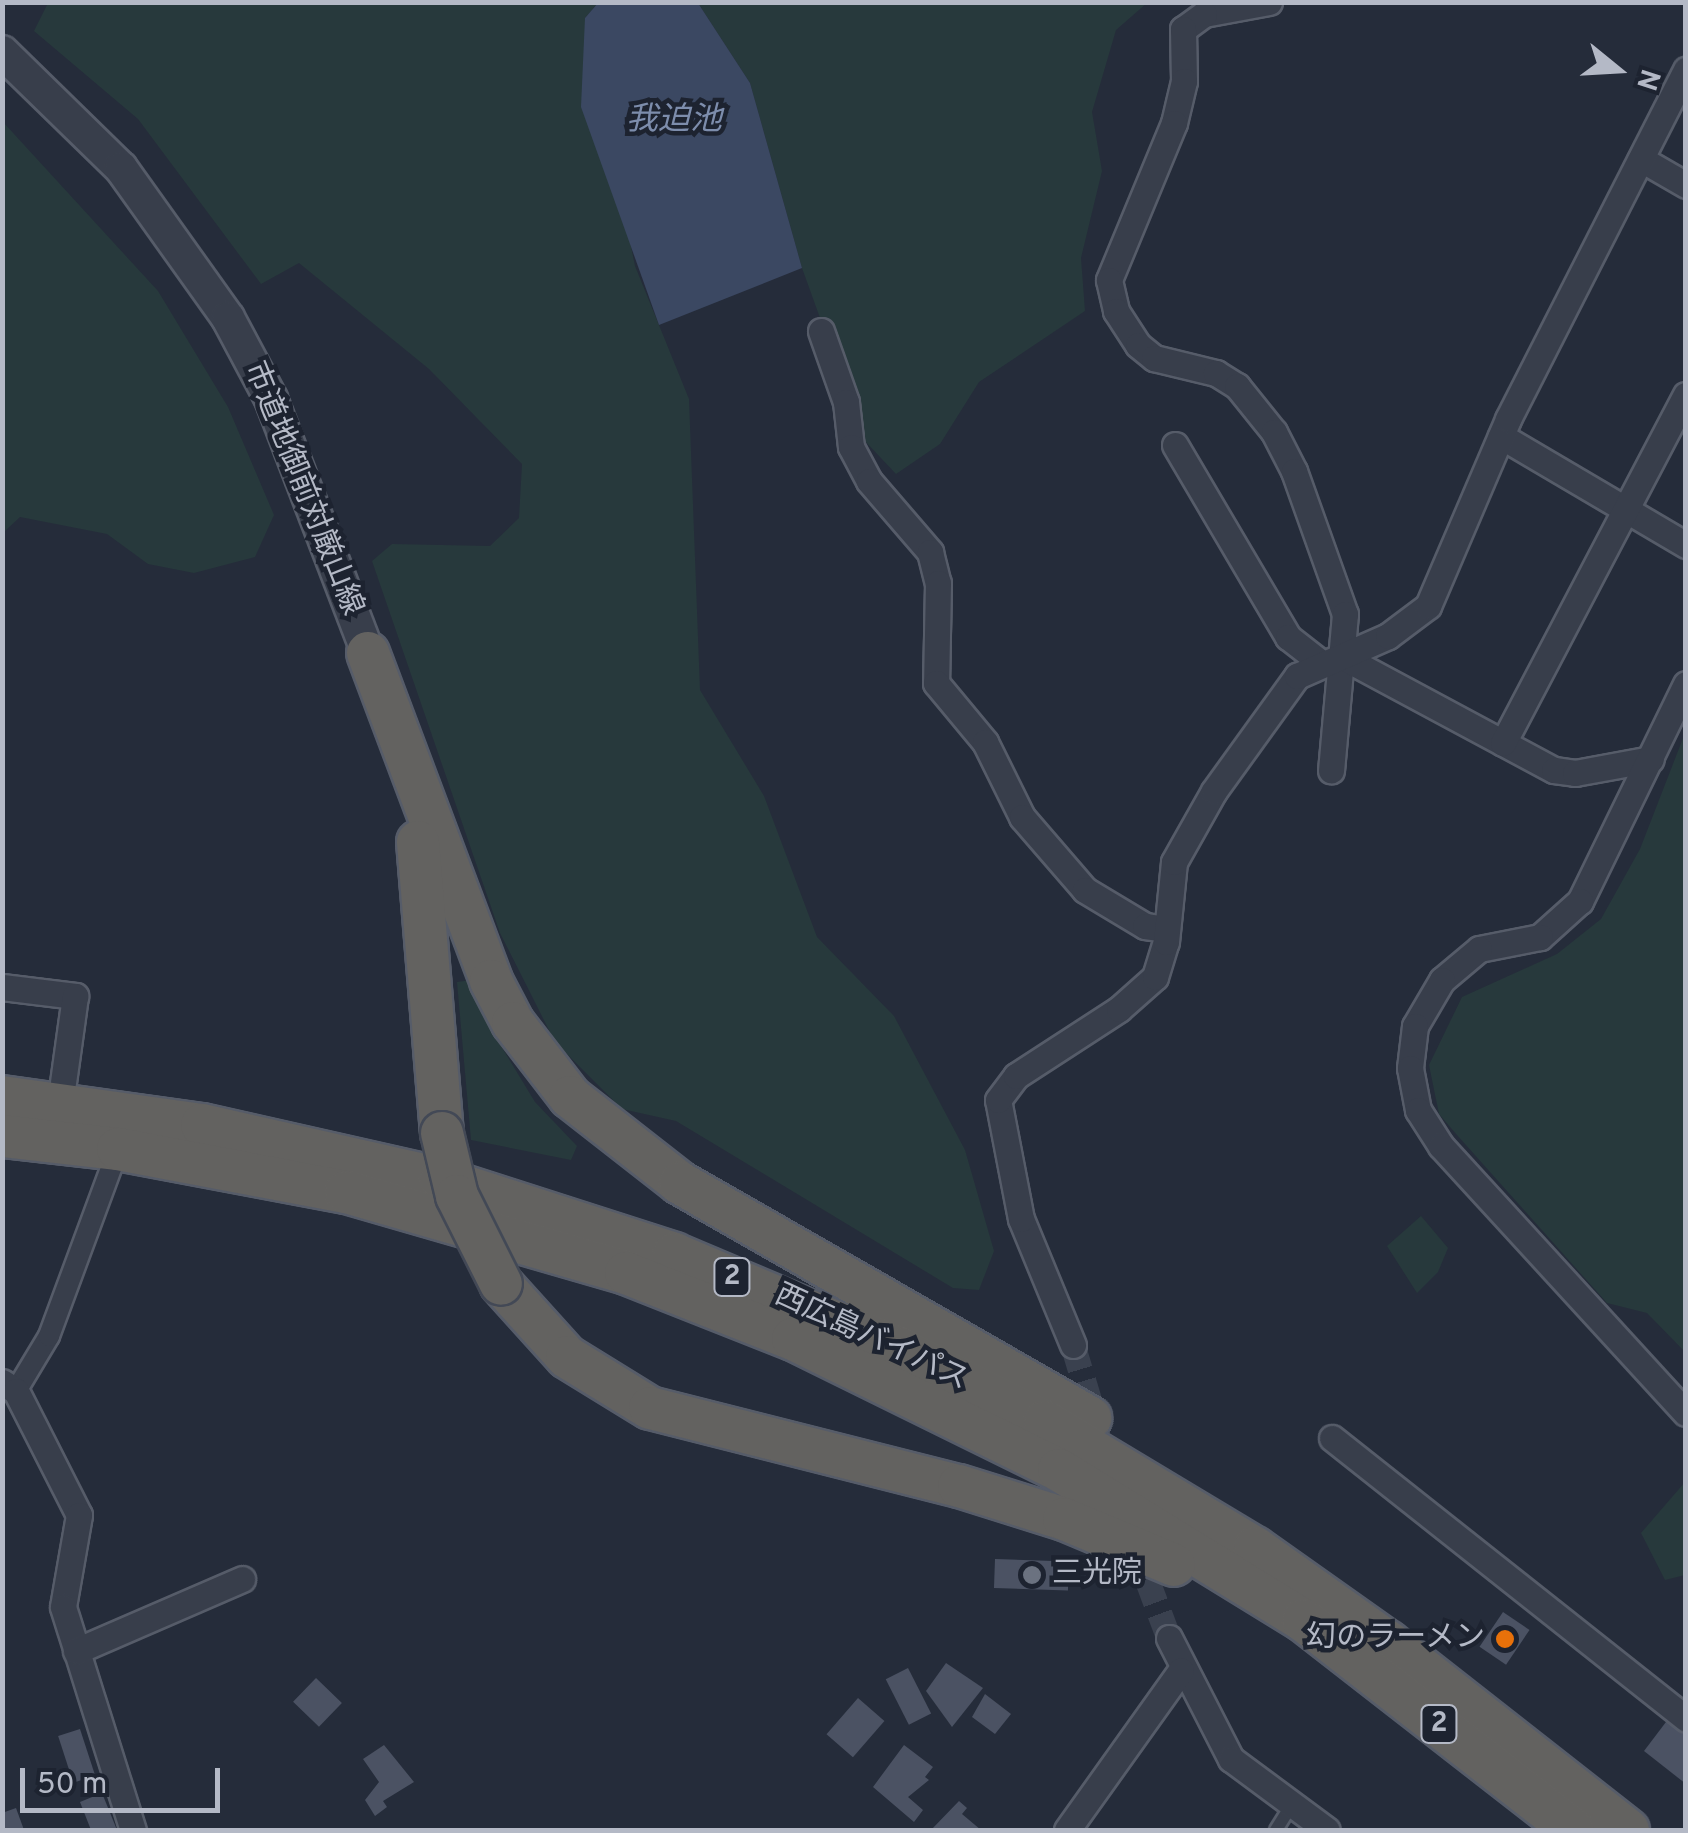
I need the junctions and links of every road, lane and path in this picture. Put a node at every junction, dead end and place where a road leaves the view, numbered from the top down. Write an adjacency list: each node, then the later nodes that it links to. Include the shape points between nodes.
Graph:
1 (1270, 2): 13 (street, via 1204,14 1183,29 1184,81 1174,124 1108,280 1120,320 1138,345 1154,358 1237,386 1274,432 1341,591 1348,634)
2 (2, 52): 12 (street, 市道地御前対厳山線, via 121,168 228,318 286,433)
3 (1686, 70): 4 (street)
4 (1642, 159): 5 (street); 8 (street)
5 (1686, 185)
6 (822, 330): 18 (street, via 846,402 851,447 868,480 930,552 938,583 936,683 984,742 1022,817 1084,890 1145,926)
7 (1686, 395): 10 (street)
8 (1501, 436): 10 (street); 13 (street, via 1428,606 1388,636)
9 (1174, 458): 13 (street, via 1288,636)
10 (1625, 510): 11 (street); 15 (street)
11 (1686, 545)
12 (368, 653): 29 (highway, bridge, via 394,732 427,896 442,1132 463,1212 501,1284 542,1335 593,1376 681,1420 926,1478 1064,1519); 31 (highway, via 491,981 540,1061 615,1138 660,1171 1114,1432 1250,1528)
13 (1331, 659): 15 (street); 17 (street); 18 (street, via 1297,676 1191,827 1174,862)
14 (1686, 684): 16 (street)
15 (1503, 743): 16 (street, via 1554,770 1574,773)
16 (1651, 760): 26 (street, via 1580,901 1540,936 1479,949 1442,980 1415,1026 1410,1068 1418,1110 1441,1146)
17 (1331, 770)
18 (1167, 929): 24 (street, via 1155,977 1016,1076 998,1100 1021,1219)
19 (2, 987): 20 (street, via 75,996)
20 (63, 1082)
21 (2, 1096): 31 (highway, 西広島バイパス / 2, via 202,1125 378,1163 596,1227 750,1284 1045,1422 1214,1522)
22 (2, 1136): 23 (highway, 西広島バイパス / 2)
23 (118, 1149): 25 (street, via 48,1336); 29 (highway, 西広島バイパス / 2, via 365,1198 626,1274 793,1339 1059,1470)
24 (1074, 1346)
25 (9, 1386): 32 (street, via 79,1516 63,1607)
26 (1686, 1413)
27 (1332, 1438): 34 (street)
28 (242, 1579): 32 (street)
29 (1303, 1620): 40 (highway, 西広島バイパス / 2)
30 (1169, 1638): 33 (street)
31 (1388, 1642): 41 (highway, 西広島バイパス / 2)
32 (76, 1651): 36 (street)
33 (1182, 1670): 35 (street, via 1231,1759); 37 (street)
34 (1686, 1719)
35 (1292, 1804): 38 (lane); 39 (street)
36 (133, 1830)
37 (1066, 1830)
38 (1276, 1830)
39 (1327, 1830)
40 (1573, 1830)
41 (1628, 1830)

